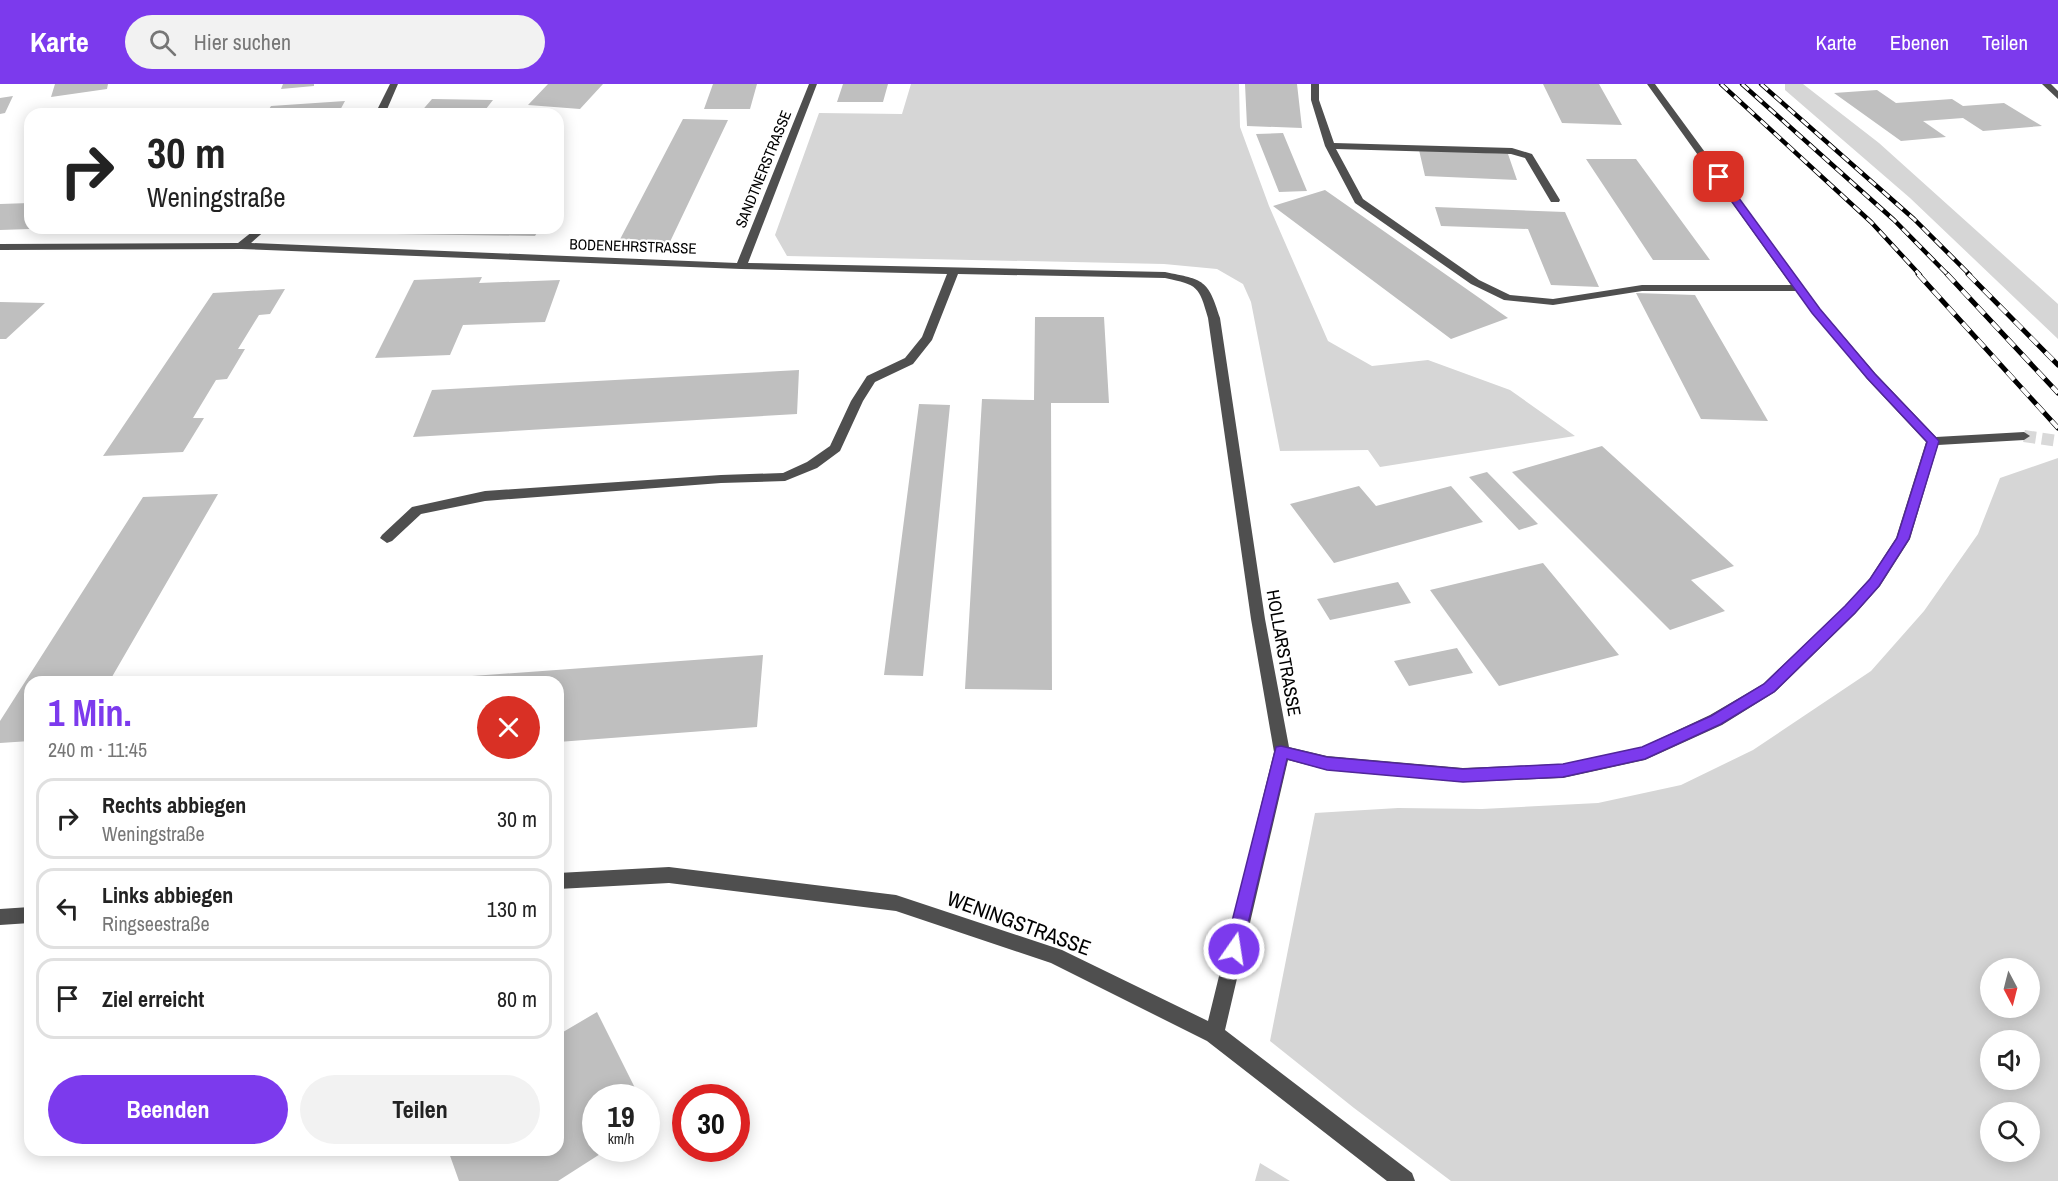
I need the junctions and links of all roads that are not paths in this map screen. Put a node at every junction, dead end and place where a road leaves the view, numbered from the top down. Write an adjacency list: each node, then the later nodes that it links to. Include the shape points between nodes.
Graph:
1 (394, 84): 7 (street)
2 (813, 84): 13 (street, SANDTNERSTRASSE)
3 (1315, 84): 8 (street, via 1315,100)
4 (1652, 84): 16 (street)
5 (2046, 84): 6 (street)
6 (2058, 96)
7 (383, 108)
8 (1330, 146): 9 (street, via 1512,151 1529,156); 16 (street, via 1359,201 1475,282 1508,298 1553,302 1642,288)
9 (1555, 200)
10 (256, 234): 11 (street)
11 (241, 246): 12 (street, BODENEHRSTRASSE); 13 (street, BODENEHRSTRASSE)
12 (0, 247)
13 (741, 266): 14 (street, BODENEHRSTRASSE)
14 (954, 270): 15 (street, BODENEHRSTRASSE, via 1165,275); 19 (street, via 928,338 909,361 871,379 835,448 812,465 785,477 484,496 417,510)
15 (1193, 281): 20 (street, HOLLARSTRASSE, via 1206,292 1214,318)
16 (1799, 288): 18 (street, via 1871,376)
17 (2024, 436): 18 (street)
18 (1933, 441): 20 (street, via 1903,539 1875,582 1769,688 1716,720 1645,753 1563,771 1463,775 1327,764)
19 (387, 538)
20 (1281, 752): 24 (street, HOLLARSTRASSE)
21 (564, 881): 24 (street, WENINGSTRASSE, via 669,875 896,903 1055,956)
22 (24, 915): 23 (street)
23 (0, 916)
24 (1214, 1034): 25 (street, WENINGSTRASSE)
25 (1404, 1181)

